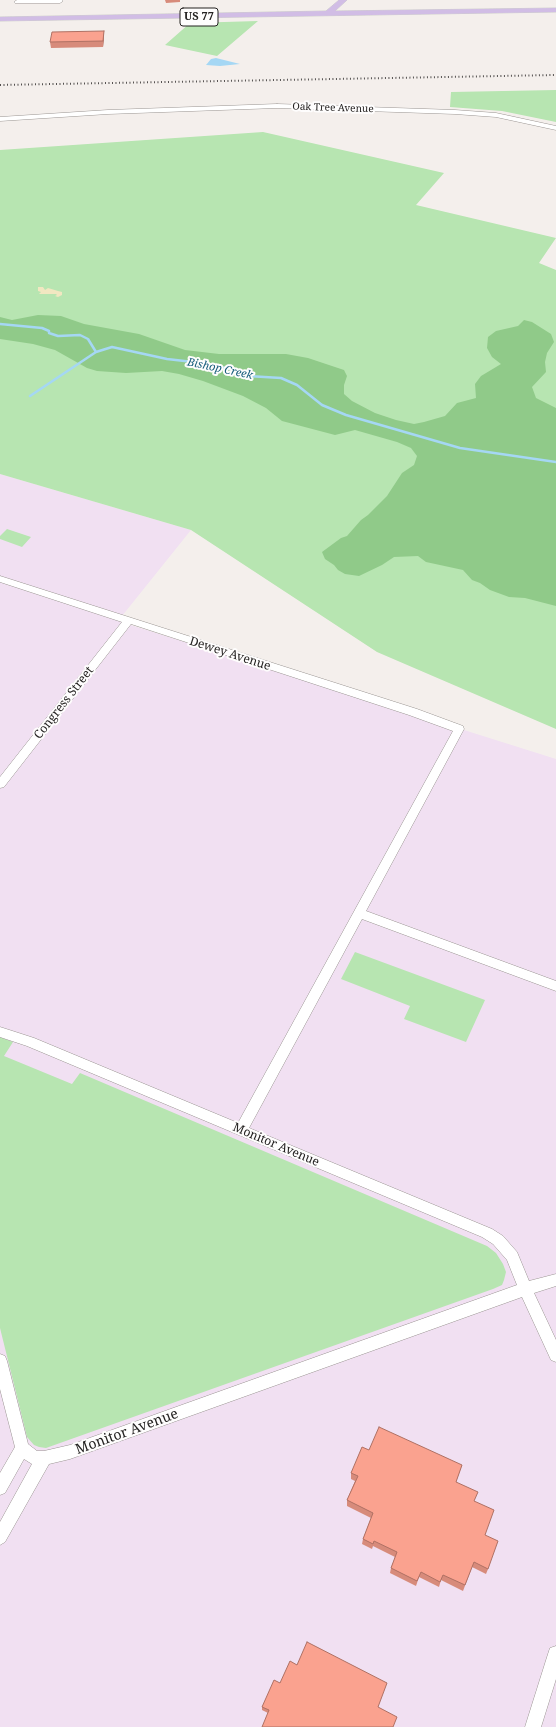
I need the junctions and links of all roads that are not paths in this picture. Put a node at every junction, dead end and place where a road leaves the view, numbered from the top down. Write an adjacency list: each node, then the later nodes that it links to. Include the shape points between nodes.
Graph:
1 (343, 0): 6 (main road)
2 (38, 1): 3 (street); 4 (street)
3 (60, 1)
4 (17, 2)
5 (556, 10): 6 (main road, US 77)
6 (328, 14): 7 (main road, US 77)
7 (0, 19)
8 (0, 114): 9 (street, Oak Tree Avenue)
9 (31, 115): 10 (street, Oak Tree Avenue); 11 (street, Oak Tree Avenue, via 252,106 448,111 496,115)
10 (0, 119)
11 (556, 128)
12 (0, 579): 13 (street, Dewey Avenue)
13 (128, 621): 14 (street, Congress Street); 15 (street, Dewey Avenue, via 459,728)
14 (0, 784)
15 (359, 913): 16 (street); 18 (street)
16 (556, 986)
17 (0, 1032): 18 (street, Monitor Avenue, via 30,1042)
18 (241, 1130): 20 (street, Monitor Avenue, via 487,1233 498,1240 512,1256)
19 (556, 1280): 20 (street, Monitor Avenue)
20 (525, 1289): 21 (street); 24 (street, Monitor Avenue, via 70,1452)
21 (556, 1356)
22 (0, 1361): 23 (street)
23 (22, 1448): 24 (street, via 35,1458); 25 (street)
24 (44, 1458): 26 (street)
25 (0, 1488)
26 (0, 1537)
27 (556, 1654): 28 (street)
28 (533, 1727)

